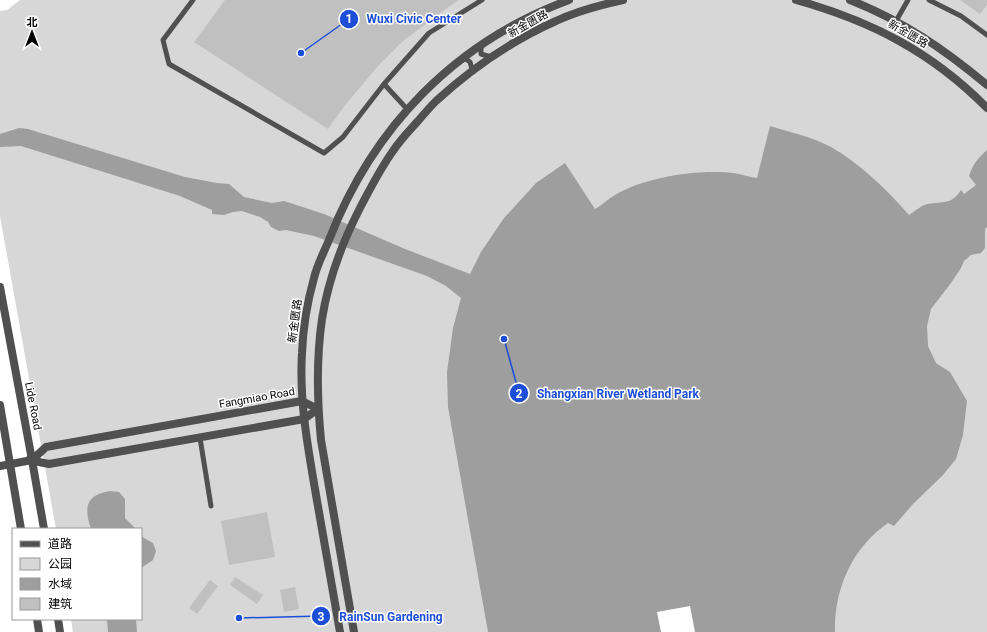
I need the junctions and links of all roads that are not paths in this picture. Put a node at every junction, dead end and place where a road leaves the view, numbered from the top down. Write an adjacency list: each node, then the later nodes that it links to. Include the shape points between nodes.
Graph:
1 (194, 0): 15 (lane, via 163,40 169,64 324,153 343,137)
2 (482, 0): 15 (lane, via 429,33)
3 (568, 0): 11 (street, 新金匮路, via 524,19)
4 (623, 0): 12 (street, 新金匮路, via 557,20)
5 (850, 0): 9 (street, 新金匮路)
6 (908, 0): 9 (lane)
7 (929, 0): 10 (lane, via 961,16)
8 (801, 1): 17 (street, 新金匮路, via 863,22 892,36 917,51 970,91)
9 (896, 21): 16 (street, 新金匮路, via 938,47)
10 (987, 35)
11 (483, 44): 12 (lane, via 481,54); 13 (street, 新金匮路)
12 (492, 57): 14 (street, 新金匮路)
13 (461, 60): 14 (lane, via 466,59 470,62); 18 (street, 新金匮路)
14 (472, 72): 22 (street, 新金匮路, via 435,102 393,150 352,223 335,268 323,318 318,356)
15 (384, 84): 18 (lane)
16 (987, 85)
17 (987, 108)
18 (407, 109): 20 (street, 新金匮路, via 384,137 350,190 314,277 304,323)
19 (0, 287): 25 (street, Lide Road)
20 (302, 401): 22 (street, Fangmiao Road); 23 (street, 新金匮路); 25 (street, Fangmiao Road, via 46,447)
21 (0, 405): 26 (street)
22 (318, 409): 23 (street); 36 (street, 新金匮路)
23 (304, 420): 24 (street); 35 (street, 新金匮路)
24 (200, 438): 25 (street, via 49,464); 28 (lane)
25 (32, 460): 26 (street); 30 (street, Lide Road)
26 (10, 463): 27 (street); 29 (street)
27 (0, 465)
28 (211, 506)
29 (21, 528)
30 (44, 528)
31 (37, 620): 33 (street)
32 (58, 620): 34 (street)
33 (39, 632)
34 (60, 632)
35 (340, 632)
36 (354, 632)

